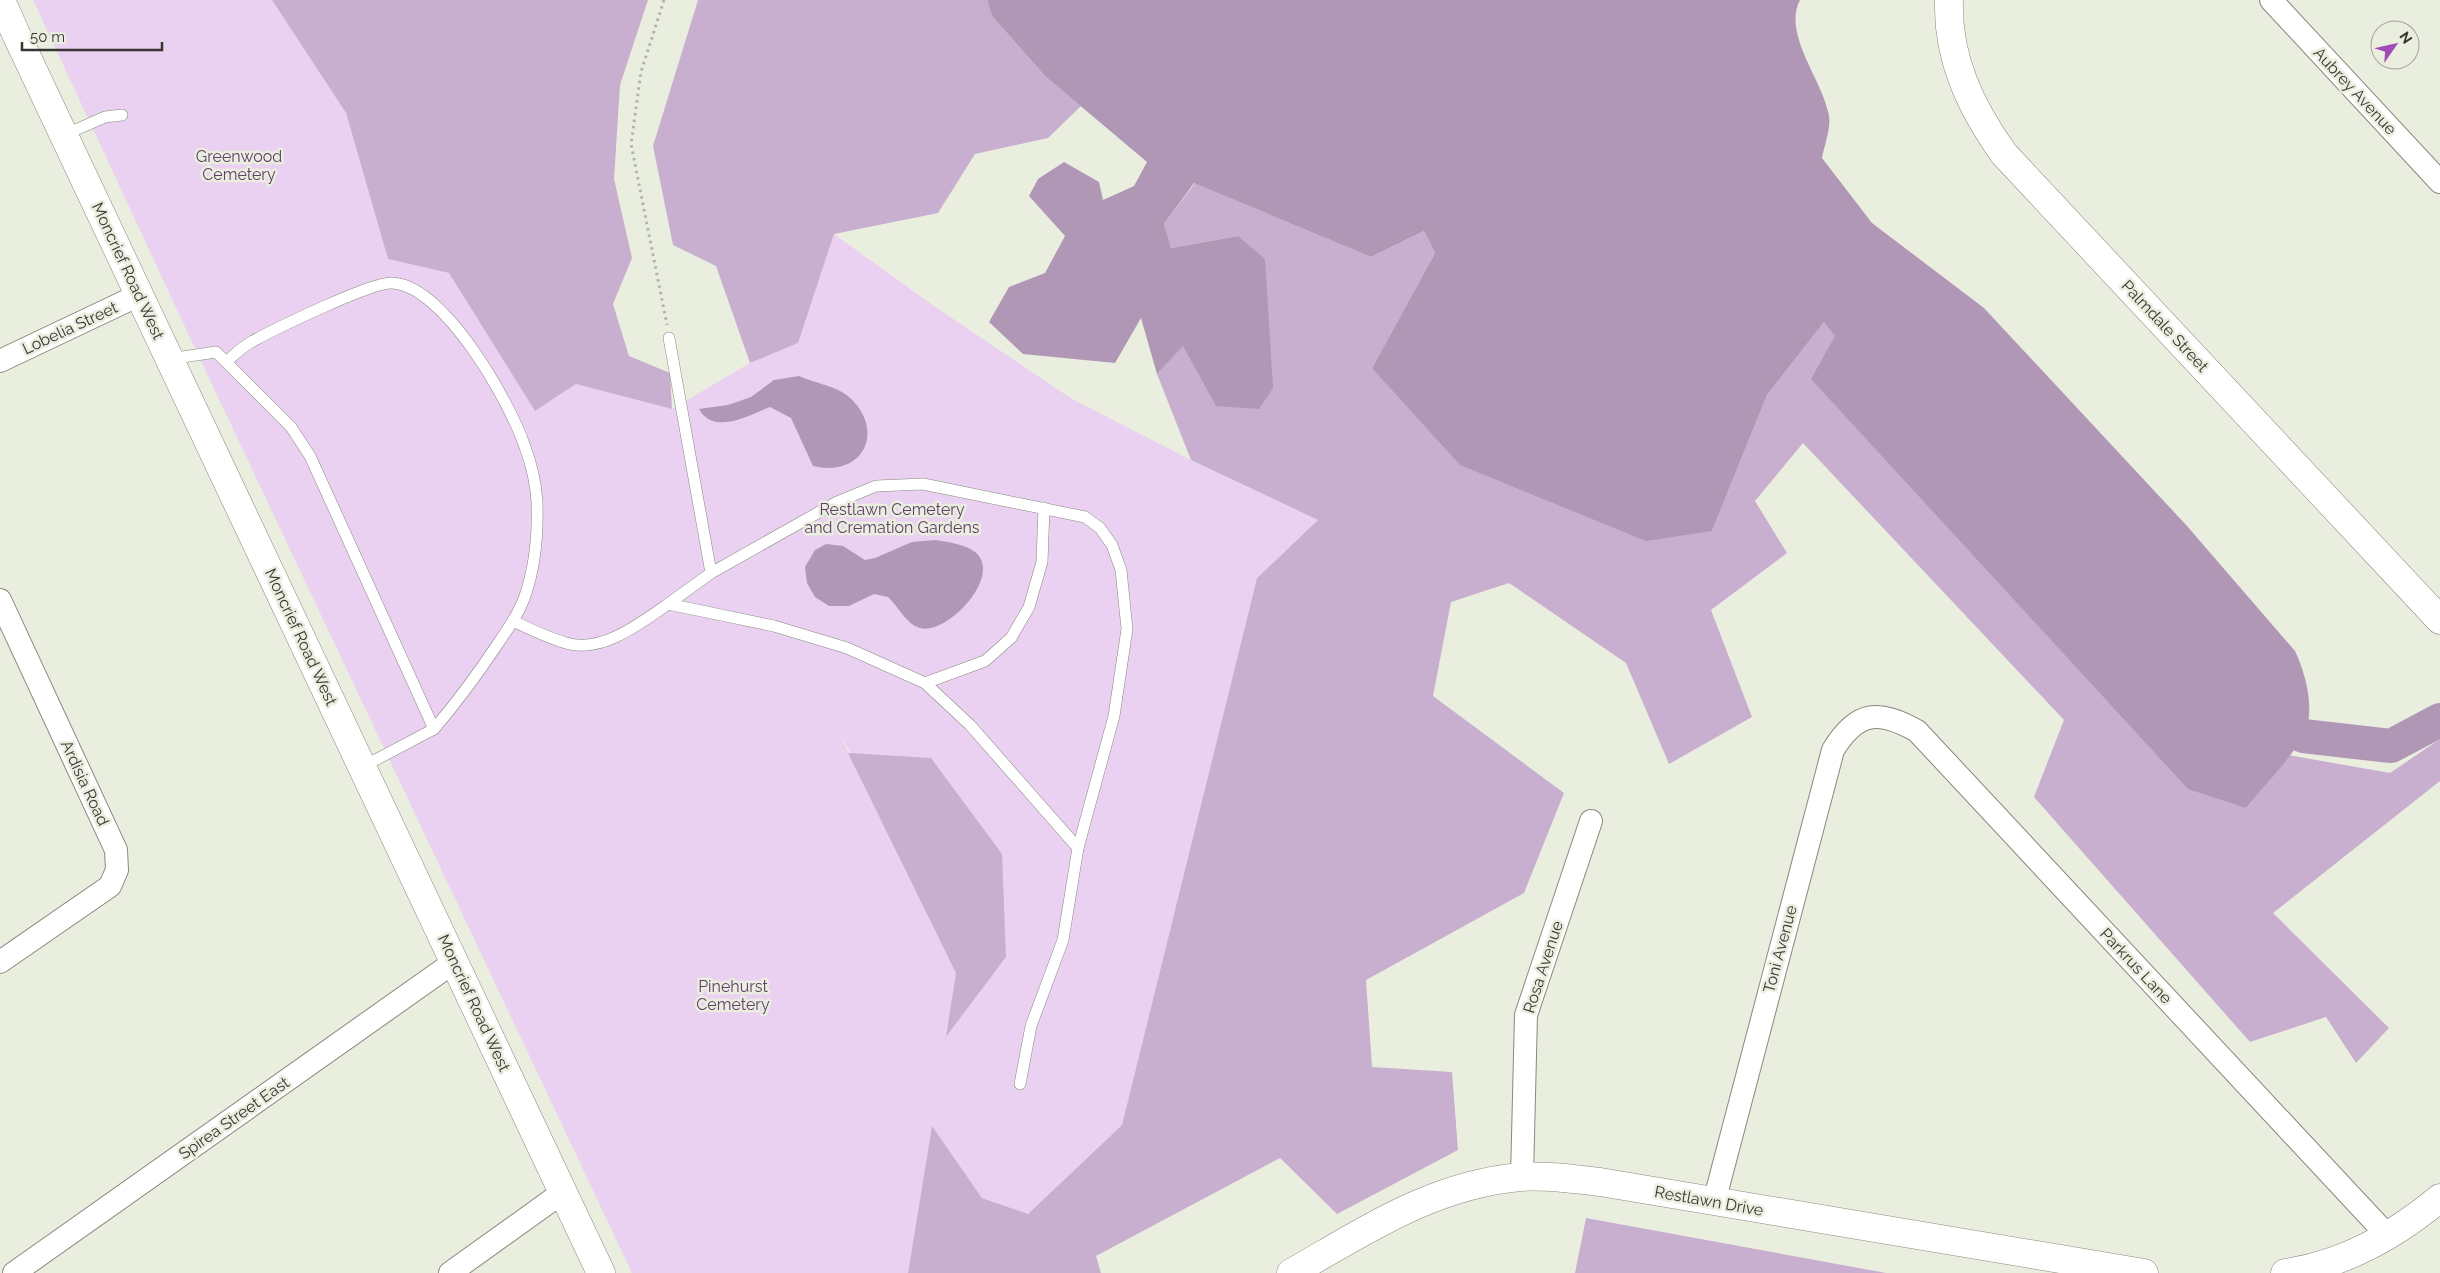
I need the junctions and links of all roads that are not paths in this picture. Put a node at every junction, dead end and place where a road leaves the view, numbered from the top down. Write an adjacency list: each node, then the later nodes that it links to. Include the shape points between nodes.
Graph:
1 (2, 0): 4 (street, Moncrief Road West)
2 (1949, 0): 17 (street, Palmdale Street, via 1958,68 1983,126 2004,154)
3 (2270, 0): 7 (street, Aubrey Avenue)
4 (7, 28): 6 (street, Moncrief Road West)
5 (122, 115): 6 (lane, via 106,117)
6 (64, 135): 8 (street, Moncrief Road West)
7 (2440, 182)
8 (139, 295): 10 (street, Moncrief Road West); 11 (street, Lobelia Street)
9 (669, 338): 14 (lane)
10 (169, 359): 12 (lane, via 216,352); 22 (street, Moncrief Road West)
11 (0, 361)
12 (226, 362): 18 (lane, via 251,342 361,291 391,282 410,287 434,302 464,334 503,399 526,447 537,501 534,553 525,596); 21 (lane, via 291,426 310,456)
13 (1044, 508): 14 (lane, via 923,484 876,486 837,502); 19 (lane, via 1042,562 1029,607 1011,638 985,660); 24 (lane, via 1085,517 1100,528 1112,545 1121,570 1127,629 1114,716)
14 (711, 573): 16 (lane)
15 (0, 600): 25 (street, Ardisia Road, via 116,850 117,870 110,886)
16 (668, 604): 18 (lane, via 635,628 592,644 568,644); 19 (lane, via 774,626 847,648)
17 (2440, 620)
18 (513, 621): 21 (lane, via 464,694)
19 (925, 683): 24 (lane, via 970,725)
20 (1873, 716): 31 (street, Toni Avenue, via 1844,733 1833,750); 32 (street, Parkrus Lane, via 1895,718 1917,731)
21 (434, 729): 22 (lane)
22 (362, 767): 26 (street, Moncrief Road West)
23 (1591, 821): 28 (street, Rosa Avenue, via 1526,1015)
24 (1078, 848): 27 (lane, via 1063,940 1032,1026)
25 (0, 962)
26 (454, 962): 29 (street, Moncrief Road West); 33 (street, Spirea Street East)
27 (1020, 1084)
28 (1522, 1177): 31 (street, Restlawn Drive, via 1600,1182); 36 (street, Restlawn Drive, via 1482,1183 1430,1198 1404,1209)
29 (563, 1192): 34 (street); 35 (street, Moncrief Road West)
30 (2440, 1198): 32 (street)
31 (1714, 1202): 37 (street, Restlawn Drive)
32 (2388, 1236): 38 (street, via 2332,1263)
33 (27, 1269)
34 (450, 1273)
35 (602, 1273)
36 (1291, 1273)
37 (2144, 1273)
38 (2285, 1273)

